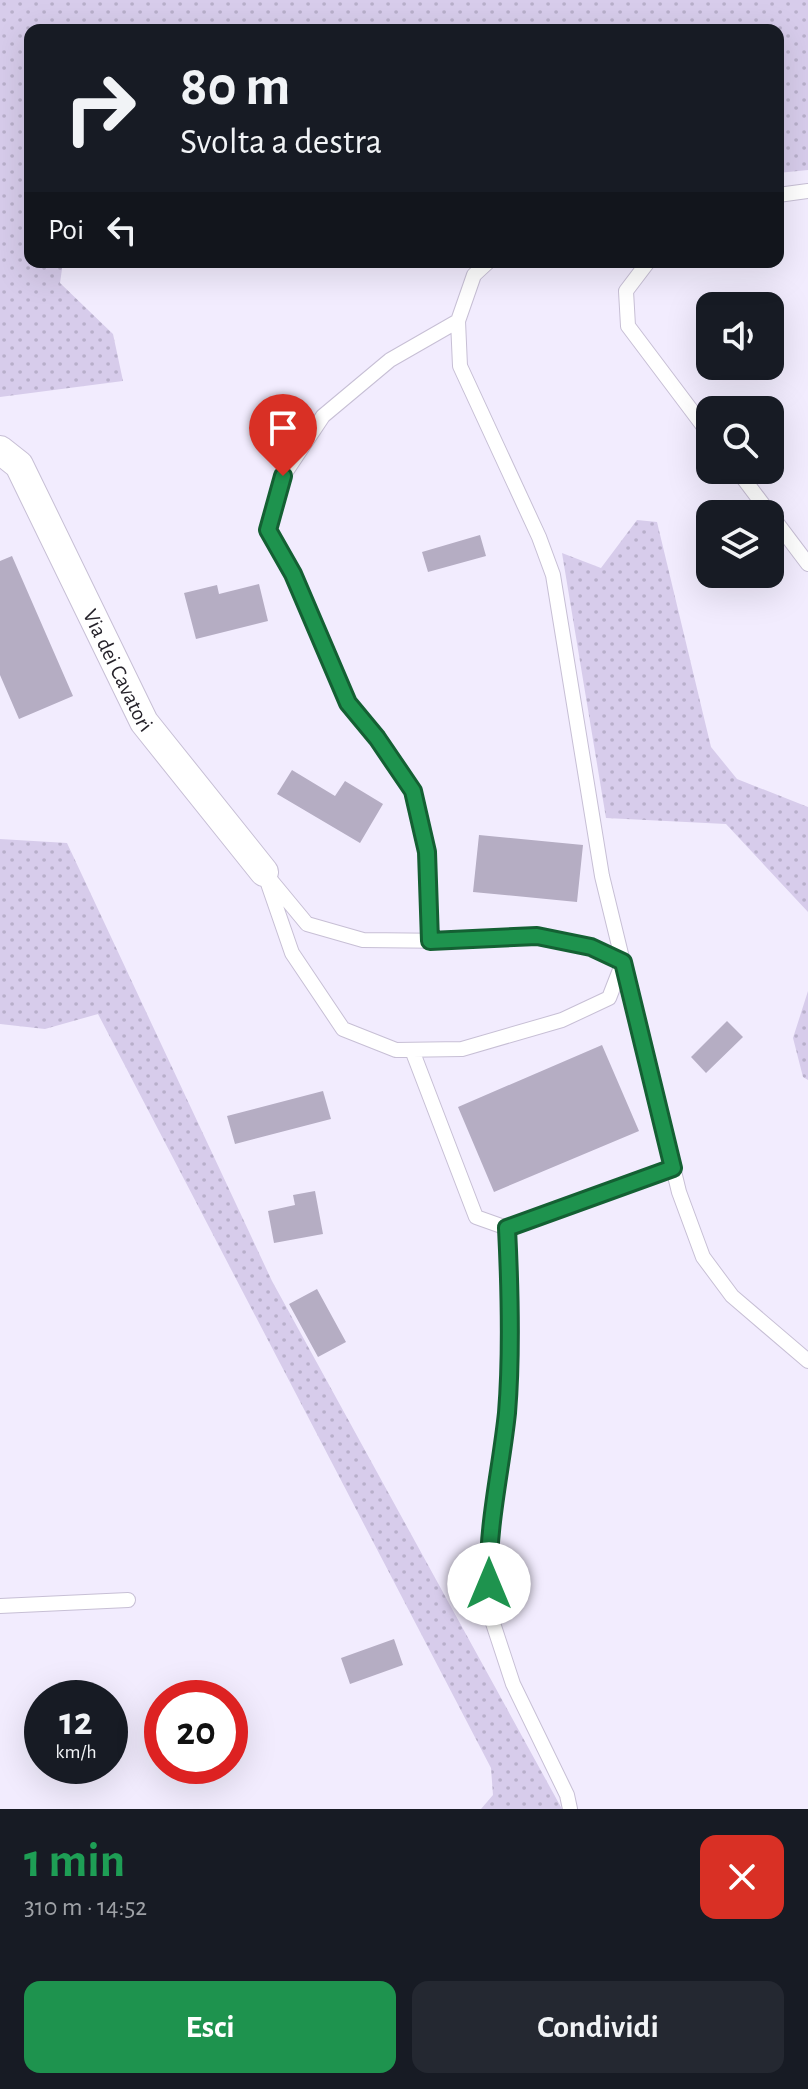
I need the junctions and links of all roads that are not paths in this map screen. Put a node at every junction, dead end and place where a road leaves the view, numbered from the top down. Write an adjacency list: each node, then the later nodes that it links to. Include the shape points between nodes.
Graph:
1 (808, 191): 2 (lane)
2 (784, 194)
3 (482, 268): 5 (lane, via 474,275)
4 (643, 268): 6 (lane, via 626,291 628,326)
5 (458, 321): 11 (lane, via 390,360 323,416 283,476 268,530 293,574 348,703 413,791 427,852); 12 (lane, via 460,366 553,575 602,876)
6 (696, 416)
7 (0, 450): 10 (street, Via dei Cavatori, via 19,465 144,722)
8 (748, 484): 9 (lane)
9 (808, 564)
10 (264, 872): 11 (lane, via 307,924 363,940); 13 (lane, via 292,953 343,1029 396,1050)
11 (430, 941): 12 (lane, via 537,936 591,947)
12 (623, 962): 13 (lane, via 609,998 562,1020 462,1049); 14 (lane)
13 (412, 1050): 15 (lane, via 476,1217)
14 (673, 1168): 15 (lane); 16 (lane, via 703,1257 732,1296)
15 (507, 1228): 19 (lane, via 507,1411 488,1554 490,1614 513,1684)
16 (808, 1361)
17 (128, 1600): 18 (lane)
18 (0, 1606)
19 (570, 1809)

